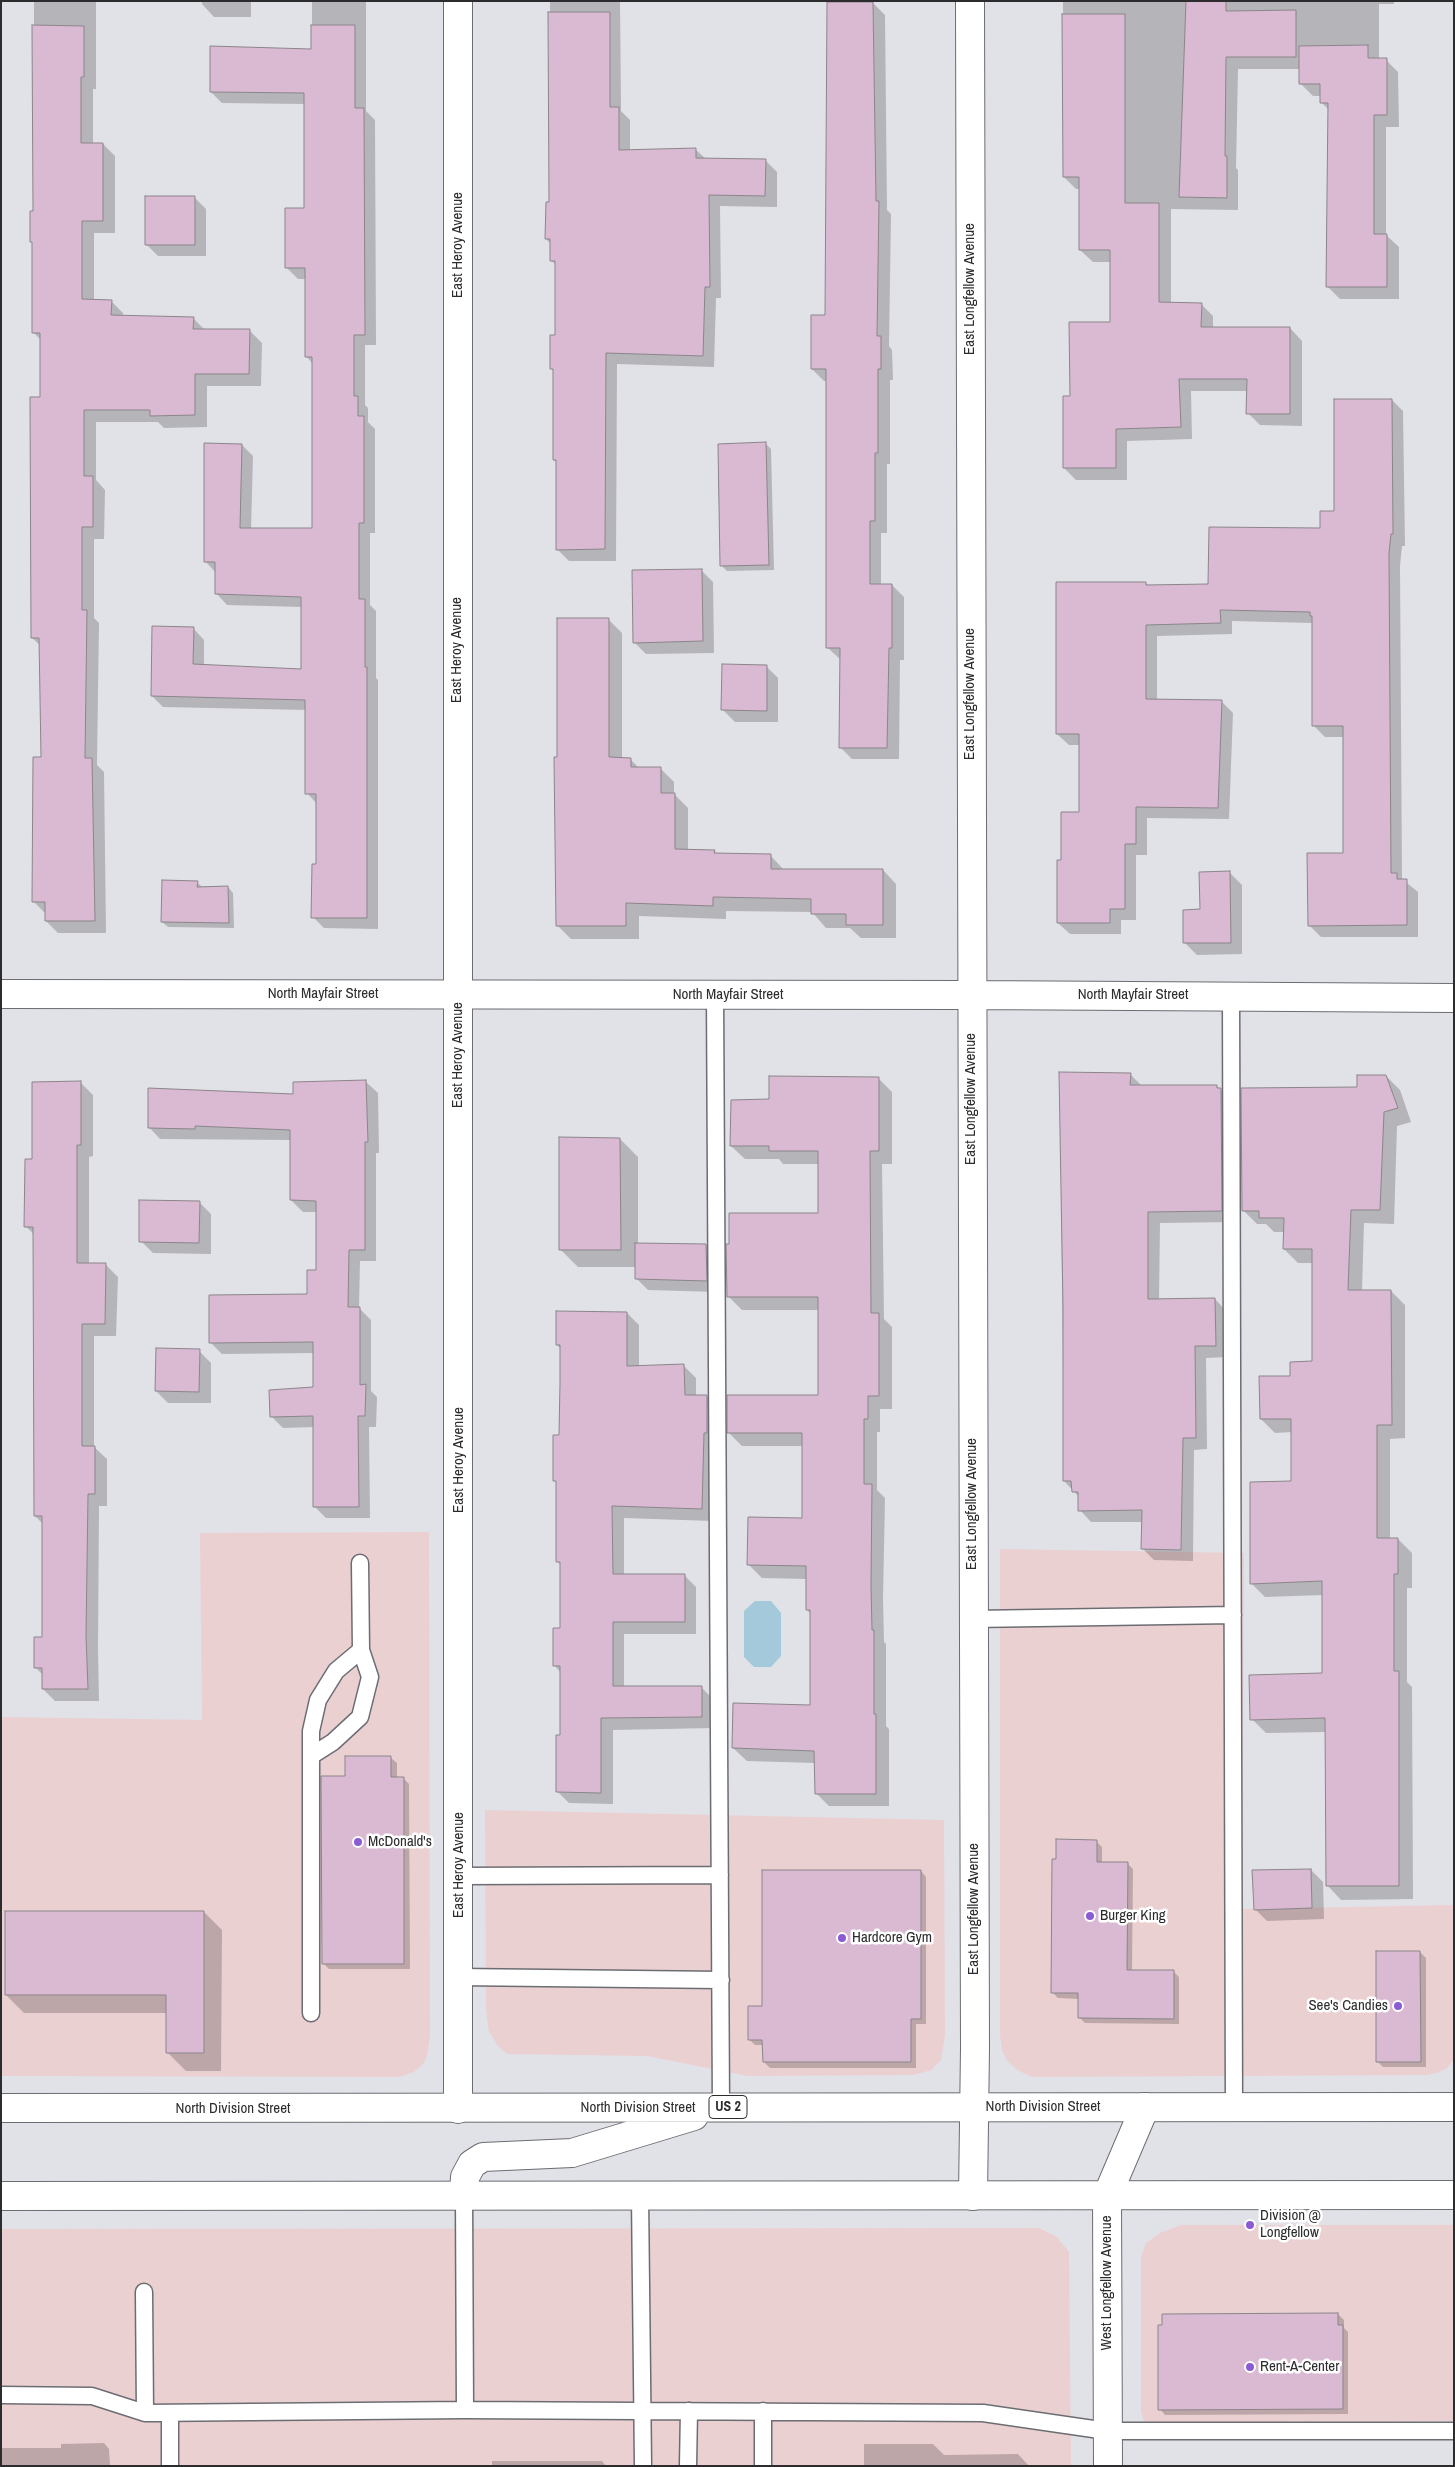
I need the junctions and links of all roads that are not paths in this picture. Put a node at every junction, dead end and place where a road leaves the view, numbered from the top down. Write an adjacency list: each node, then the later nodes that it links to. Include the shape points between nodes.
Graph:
1 (458, 1): 4 (street, East Heroy Avenue)
2 (970, 1): 5 (street, East Longfellow Avenue)
3 (1, 994): 4 (street, North Mayfair Street)
4 (457, 994): 6 (street, North Mayfair Street); 15 (street, East Heroy Avenue)
5 (971, 994): 6 (street, North Mayfair Street); 7 (street, North Mayfair Street); 11 (street, East Longfellow Avenue)
6 (715, 995): 14 (lane)
7 (1232, 995): 8 (street, North Mayfair Street); 10 (lane)
8 (1454, 998)
9 (360, 1564): 12 (lane)
10 (1233, 1615): 11 (lane); 25 (lane)
11 (973, 1619): 20 (street, East Longfellow Avenue)
12 (361, 1650): 13 (lane, via 336,1671 318,1700 311,1731); 13 (lane, via 370,1677 360,1717 333,1742)
13 (311, 1756): 18 (lane)
14 (720, 1875): 15 (lane); 17 (lane)
15 (459, 1876): 16 (street, East Heroy Avenue)
16 (458, 1977): 17 (lane); 24 (street, East Heroy Avenue)
17 (721, 1980): 19 (lane)
18 (311, 2013)
19 (721, 2107): 20 (street, North Division Street / US 2); 24 (street, North Division Street / US 2); 26 (street, via 572,2154 483,2157 472,2164 464,2177)
20 (975, 2107): 21 (street, North Division Street / US 2); 30 (street, East Longfellow Avenue)
21 (1145, 2107): 25 (street, North Division Street / US 2); 31 (street, West Longfellow Avenue)
22 (1454, 2107): 25 (street, North Division Street / US 2)
23 (1, 2108): 24 (street, North Division Street / US 2)
24 (458, 2109)
25 (1234, 2109)
26 (464, 2195): 28 (street); 29 (street); 34 (lane)
27 (1454, 2195): 31 (street)
28 (1, 2196)
29 (640, 2196): 30 (street); 35 (lane)
30 (973, 2196): 31 (street)
31 (1108, 2196): 40 (street, West Longfellow Avenue)
32 (144, 2292): 38 (lane)
33 (1, 2395): 38 (lane, via 92,2396)
34 (465, 2410): 35 (lane); 39 (lane)
35 (643, 2411): 36 (lane); 43 (lane)
36 (689, 2411): 37 (lane); 44 (lane)
37 (763, 2411): 40 (lane, via 984,2413); 45 (lane)
38 (146, 2413): 39 (lane)
39 (170, 2413): 42 (lane)
40 (1108, 2431): 41 (lane); 46 (street, West Longfellow Avenue)
41 (1454, 2431)
42 (170, 2466)
43 (643, 2466)
44 (688, 2466)
45 (763, 2466)
46 (1108, 2466)

